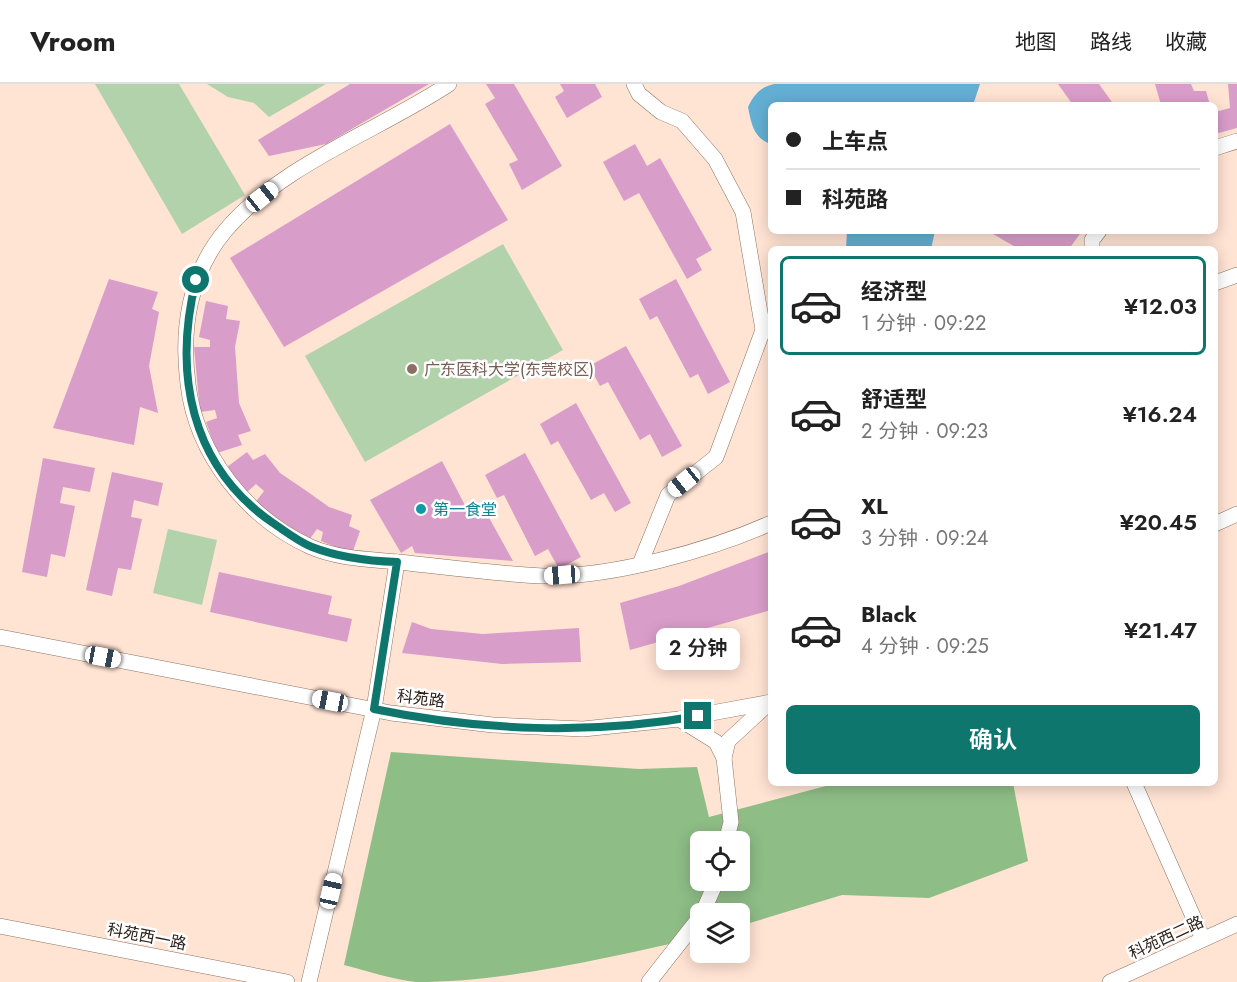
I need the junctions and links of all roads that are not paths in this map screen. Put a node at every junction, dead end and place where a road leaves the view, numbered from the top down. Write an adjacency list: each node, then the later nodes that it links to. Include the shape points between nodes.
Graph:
1 (448, 84): 11 (street, via 300,170 226,229 208,253 196,280 185,337 195,421 220,468 254,510 311,547 359,561)
2 (634, 84): 7 (street, via 639,94 661,112 682,121 716,159 743,212)
3 (1237, 141): 4 (street)
4 (1218, 147)
5 (1237, 274): 6 (street)
6 (1218, 282)
7 (767, 332): 12 (street, via 716,457 669,495)
8 (1237, 514): 9 (street)
9 (1218, 523)
10 (768, 524): 12 (street, via 700,550)
11 (397, 562): 12 (street, via 546,576); 16 (street)
12 (640, 564)
13 (4, 640): 16 (street, 科苑路)
14 (768, 702): 17 (street, 科苑路)
15 (768, 704): 18 (street, via 728,741)
16 (374, 709): 17 (street, 科苑路, via 493,725 583,729); 26 (street)
17 (679, 719): 18 (street, via 716,741)
18 (724, 758): 20 (street)
19 (1135, 786): 24 (street)
20 (728, 831)
21 (1237, 924): 24 (street, 科苑西二路)
22 (0, 926): 25 (street, 科苑西一路)
23 (690, 929): 27 (street)
24 (1203, 939): 28 (street, 科苑西二路)
25 (287, 982)
26 (309, 982)
27 (649, 982)
28 (1110, 982)

